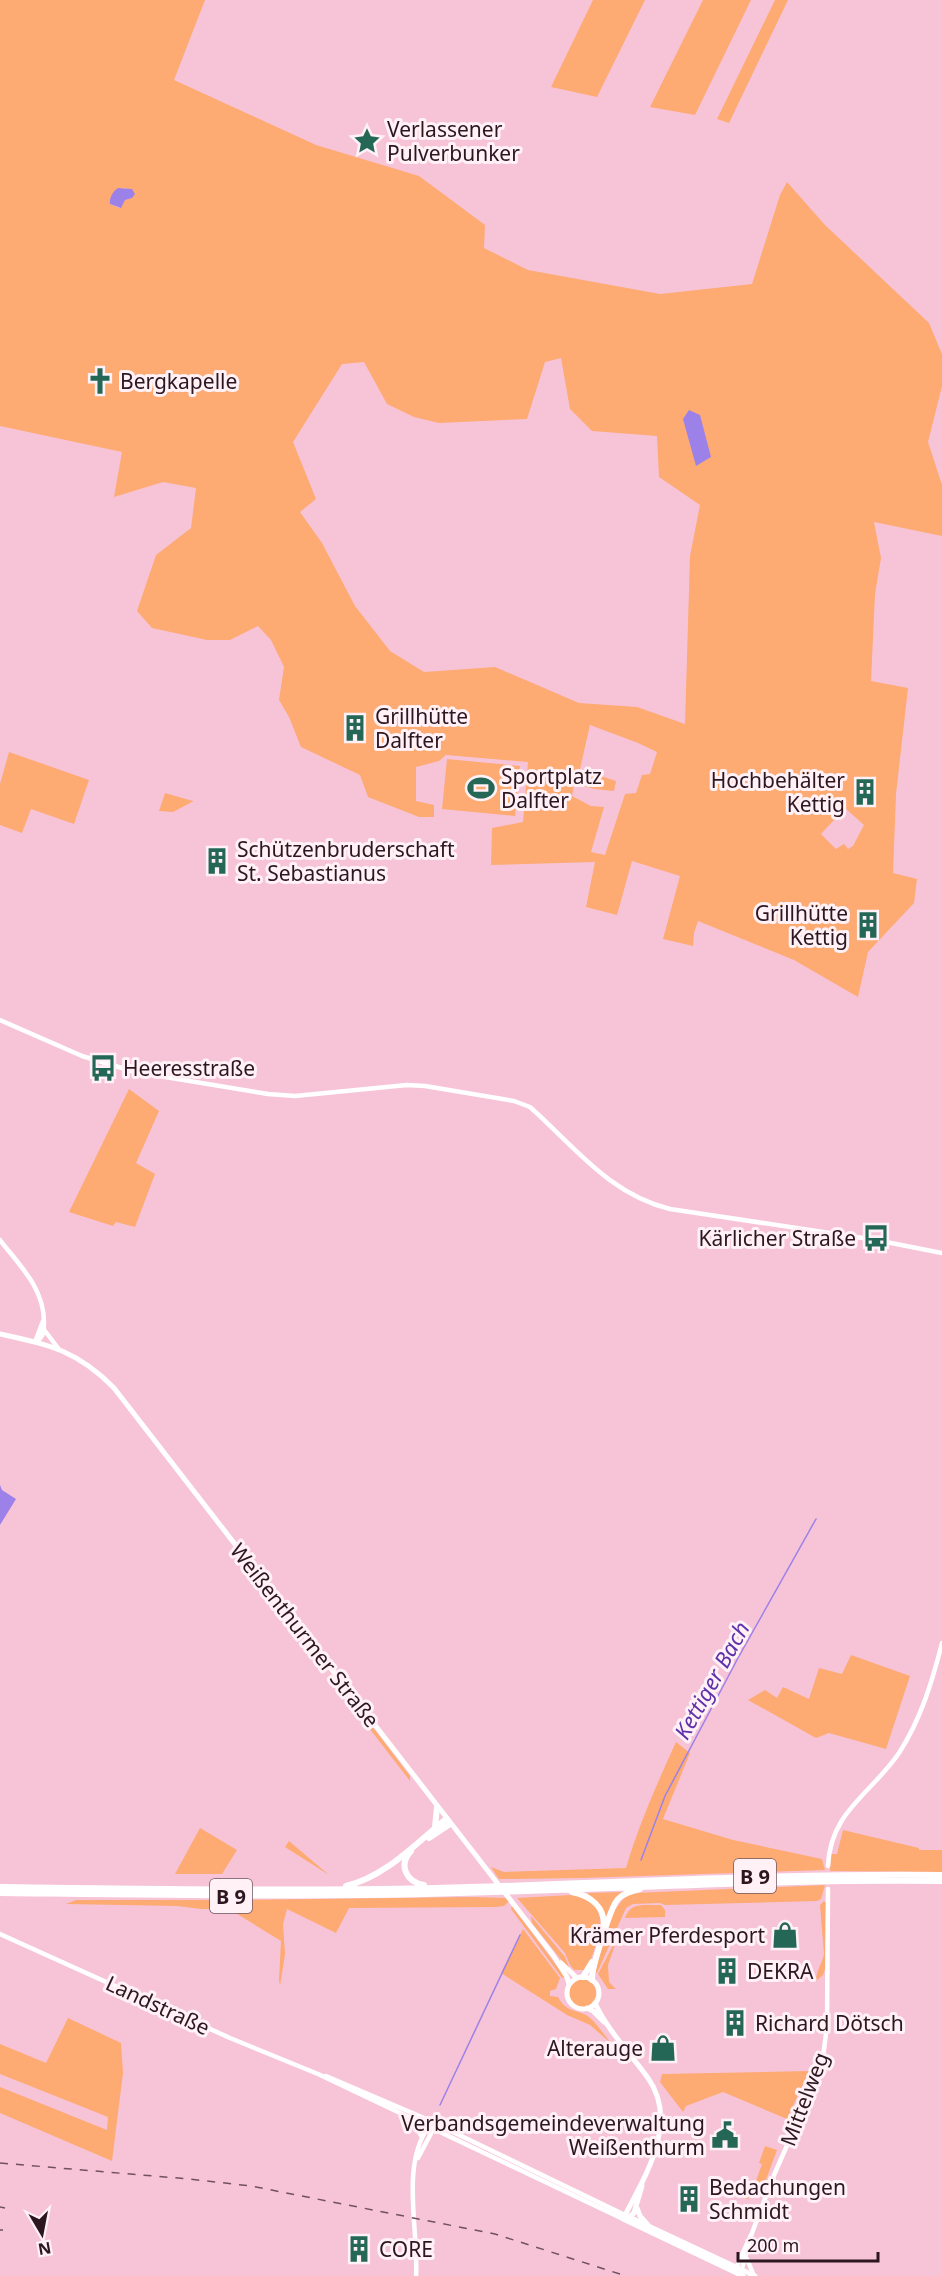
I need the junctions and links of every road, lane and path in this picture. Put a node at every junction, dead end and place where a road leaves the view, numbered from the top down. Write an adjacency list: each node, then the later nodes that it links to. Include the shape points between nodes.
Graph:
1 (0, 1020): 3 (street, via 118,1069 268,1094 313,1096 407,1085 514,1101 530,1107 596,1169 650,1204)
2 (0, 1240): 4 (street, via 38,1292)
3 (942, 1253)
4 (44, 1318): 5 (street); 7 (street)
5 (44, 1329): 7 (street); 8 (street)
6 (0, 1334): 7 (main road, Weißenthurmer Straße)
7 (35, 1342): 8 (main road, Weißenthurmer Straße)
8 (58, 1348): 10 (main road, Weißenthurmer Straße, via 82,1360 114,1388)
9 (942, 1643): 13 (street, via 920,1715 891,1764 841,1820 831,1843)
10 (437, 1807): 11 (main road, Weißenthurmer Straße); 12 (highway)
11 (448, 1821): 12 (highway, B 9); 18 (highway, B 9, via 412,1850 405,1861 405,1872 413,1882); 24 (main road, Weißenthurmer Straße)
12 (435, 1828): 20 (highway, B 9, via 373,1876)
13 (828, 1866)
14 (942, 1875): 18 (highway, B 9, via 736,1876)
15 (942, 1881): 16 (highway, B 9)
16 (650, 1886): 21 (highway, B 9); 26 (highway, via 628,1892 613,1906)
17 (0, 1887): 20 (highway, B 9)
18 (436, 1888): 20 (highway, B 9)
19 (828, 1888): 40 (street, Mittelweg, via 828,2026 823,2057)
20 (330, 1889)
21 (563, 1890): 22 (highway, B 9, via 279,1896); 25 (highway, via 589,1898 604,1917 603,1931 588,1971)
22 (0, 1893)
23 (0, 1934): 31 (street, Landstraße)
24 (554, 1955): 25 (main road, Weißenthurmer Straße); 27 (main road, Weißenthurmer Straße)
25 (580, 1977): 26 (main road); 27 (main road)
26 (592, 1980): 28 (main road, via 598,1991)
27 (569, 1984): 29 (main road, via 570,2002)
28 (595, 2003): 29 (main road); 30 (main road)
29 (587, 2008): 30 (main road)
30 (610, 2028): 36 (main road, via 653,2085 661,2106 660,2137)
31 (318, 2074): 32 (street); 33 (street)
32 (408, 2116): 33 (street); 34 (street)
33 (433, 2125): 34 (street); 35 (street); 38 (street)
34 (422, 2137): 35 (street)
35 (416, 2161): 43 (street)
36 (642, 2182): 37 (main road); 38 (main road)
37 (636, 2206): 38 (main road); 39 (main road)
38 (626, 2217): 39 (main road); 42 (main road)
39 (650, 2227): 42 (main road)
40 (752, 2233): 41 (street, Mittelweg); 42 (street, Mittelweg)
41 (746, 2258): 42 (street, Mittelweg); 44 (street)
42 (739, 2272): 44 (main road)
43 (416, 2276)
44 (754, 2276)

